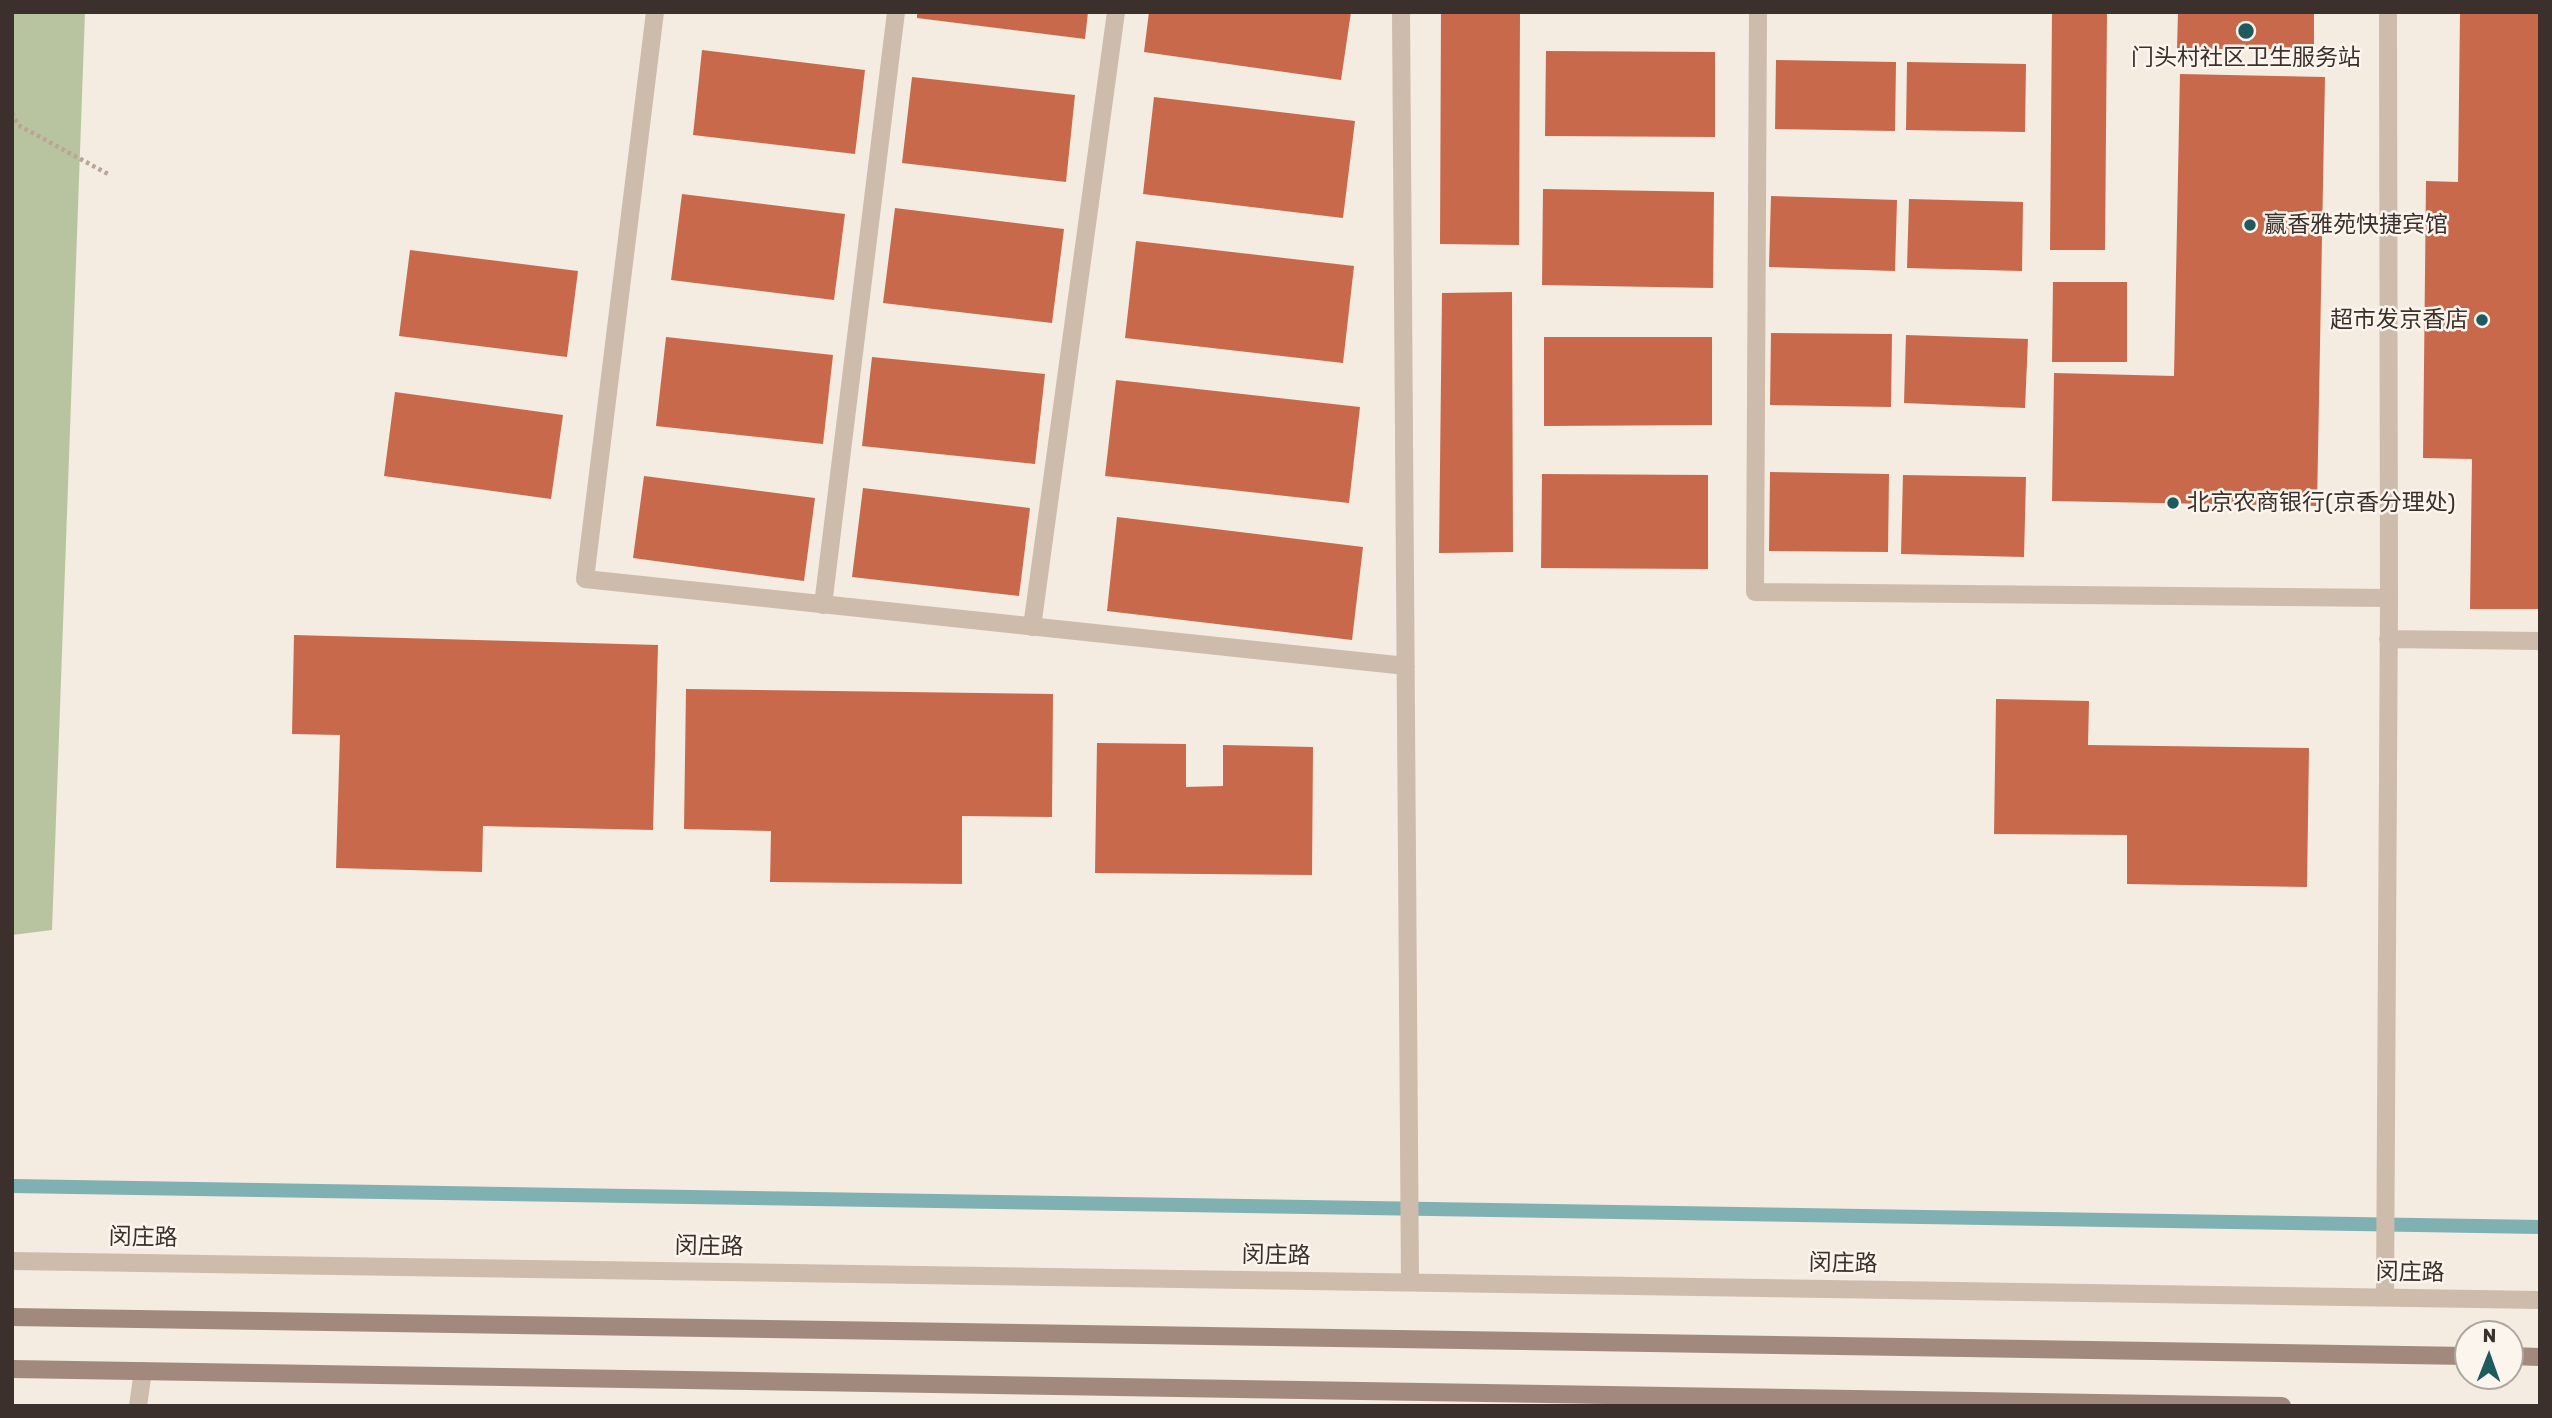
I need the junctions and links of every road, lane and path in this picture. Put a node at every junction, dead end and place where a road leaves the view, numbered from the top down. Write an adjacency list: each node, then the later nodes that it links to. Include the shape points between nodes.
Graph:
1 (655, 12): 10 (street, via 585,579)
2 (896, 12): 10 (street)
3 (1116, 12): 11 (street)
4 (1401, 12): 14 (street)
5 (1758, 12): 9 (street, via 1755,592)
6 (2388, 12): 9 (street)
7 (12, 113): 8 (path, via 18,125)
8 (108, 174)
9 (2389, 598): 12 (street)
10 (823, 605): 11 (street)
11 (1032, 627): 14 (street)
12 (2388, 639): 13 (street); 17 (street)
13 (2540, 641)
14 (1406, 666): 16 (street)
15 (12, 1261): 16 (street, 闵庄路)
16 (1410, 1282): 17 (street, 闵庄路)
17 (2385, 1297): 18 (street, 闵庄路)
18 (2540, 1300)
19 (12, 1317): 20 (main road)
20 (2454, 1356)
21 (12, 1369): 22 (main road)
22 (143, 1371): 23 (street); 24 (main road)
23 (138, 1406)
24 (2282, 1406)

